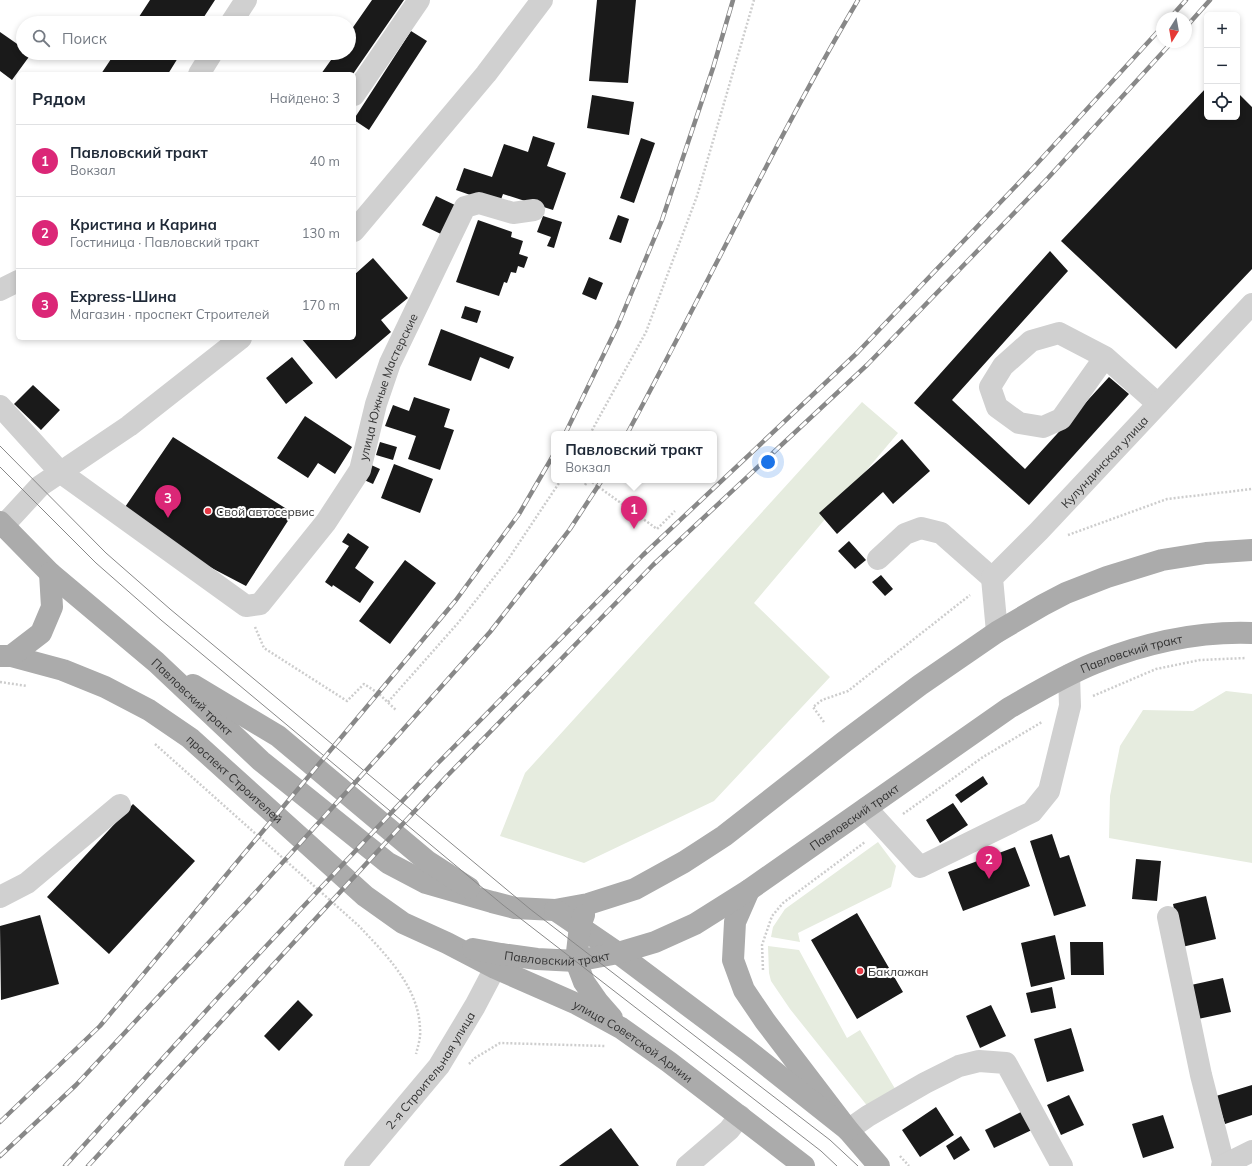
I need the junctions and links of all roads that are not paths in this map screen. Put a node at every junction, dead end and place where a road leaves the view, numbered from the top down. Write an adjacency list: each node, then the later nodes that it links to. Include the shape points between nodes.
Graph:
1 (246, 0): 4 (street)
2 (419, 0): 7 (street)
3 (542, 0): 9 (street, via 486,74)
4 (236, 16)
5 (208, 60): 6 (street)
6 (200, 72)
7 (356, 92)
8 (534, 210): 17 (street, улица Южные Мастерские, via 513,213 479,203 465,206 390,363 376,404 360,470 326,522 260,604 246,606)
9 (356, 229)
10 (16, 282): 11 (street)
11 (0, 290)
12 (1252, 304): 15 (street, Кулундинская улица)
13 (238, 340): 17 (street, via 130,426)
14 (1105, 357): 14 (street, via 1059,333 1031,341 1003,366 990,387 997,407 1019,423 1043,427 1061,419); 15 (street)
15 (1158, 404): 22 (street, Кулундинская улица)
16 (0, 406): 17 (street)
17 (60, 472): 18 (street, via 40,486)
18 (2, 524): 21 (main road)
19 (1252, 550): 23 (main road, Павловский тракт, via 1206,553 1162,560 1107,577 1066,593)
20 (878, 559): 22 (street, via 905,534 921,528 941,534)
21 (50, 573): 25 (main road, via 52,607 41,633); 26 (main road)
22 (992, 578): 23 (street)
23 (997, 632): 33 (main road, Павловский тракт, via 920,685 724,836 635,889)
24 (1252, 633): 27 (main road, Павловский тракт, via 1190,636 1146,645 1094,663)
25 (6, 656): 37 (main road, проспект Строителей, via 70,673 105,687 149,710 190,738 365,896 403,923)
26 (156, 662): 32 (main road, Павловский тракт, via 278,736 427,861); 32 (main road, Павловский тракт, via 261,761 388,863 426,883)
27 (1069, 675): 29 (main road, Павловский тракт, via 1009,708); 29 (street, via 1070,706 1049,791 1032,812 920,867)
28 (120, 805): 31 (street, via 27,883)
29 (866, 808): 30 (main road, Павловский тракт)
30 (748, 890): 38 (main road, Павловский тракт, via 695,924 655,942); 43 (main road, via 735,922 733,960 744,990)
31 (0, 897)
32 (492, 902): 34 (main road, Павловский тракт, via 515,908)
33 (588, 904): 34 (main road, Павловский тракт); 36 (main road)
34 (555, 910): 36 (main road)
35 (1168, 917): 45 (street)
36 (580, 926): 38 (main road); 39 (main road)
37 (447, 943): 39 (main road, Павловский тракт, via 501,954); 40 (main road, улица Советской Армии)
38 (618, 953): 39 (main road, Павловский тракт); 43 (main road, via 746,1048)
39 (576, 961): 41 (main road, via 584,982)
40 (495, 968): 41 (main road, улица Советской Армии, via 577,1004); 46 (street, 2-я Строительная улица, via 439,1066)
41 (621, 1028): 42 (main road, улица Советской Армии)
42 (740, 1116): 47 (street, via 729,1130); 48 (main road, улица Советской Армии)
43 (848, 1130): 49 (main road); 50 (street, via 874,1112 959,1066 979,1062 1006,1063)
44 (1252, 1150): 45 (street)
45 (1223, 1165)
46 (355, 1166)
47 (687, 1166)
48 (804, 1166)
49 (879, 1166)
50 (1062, 1166)

